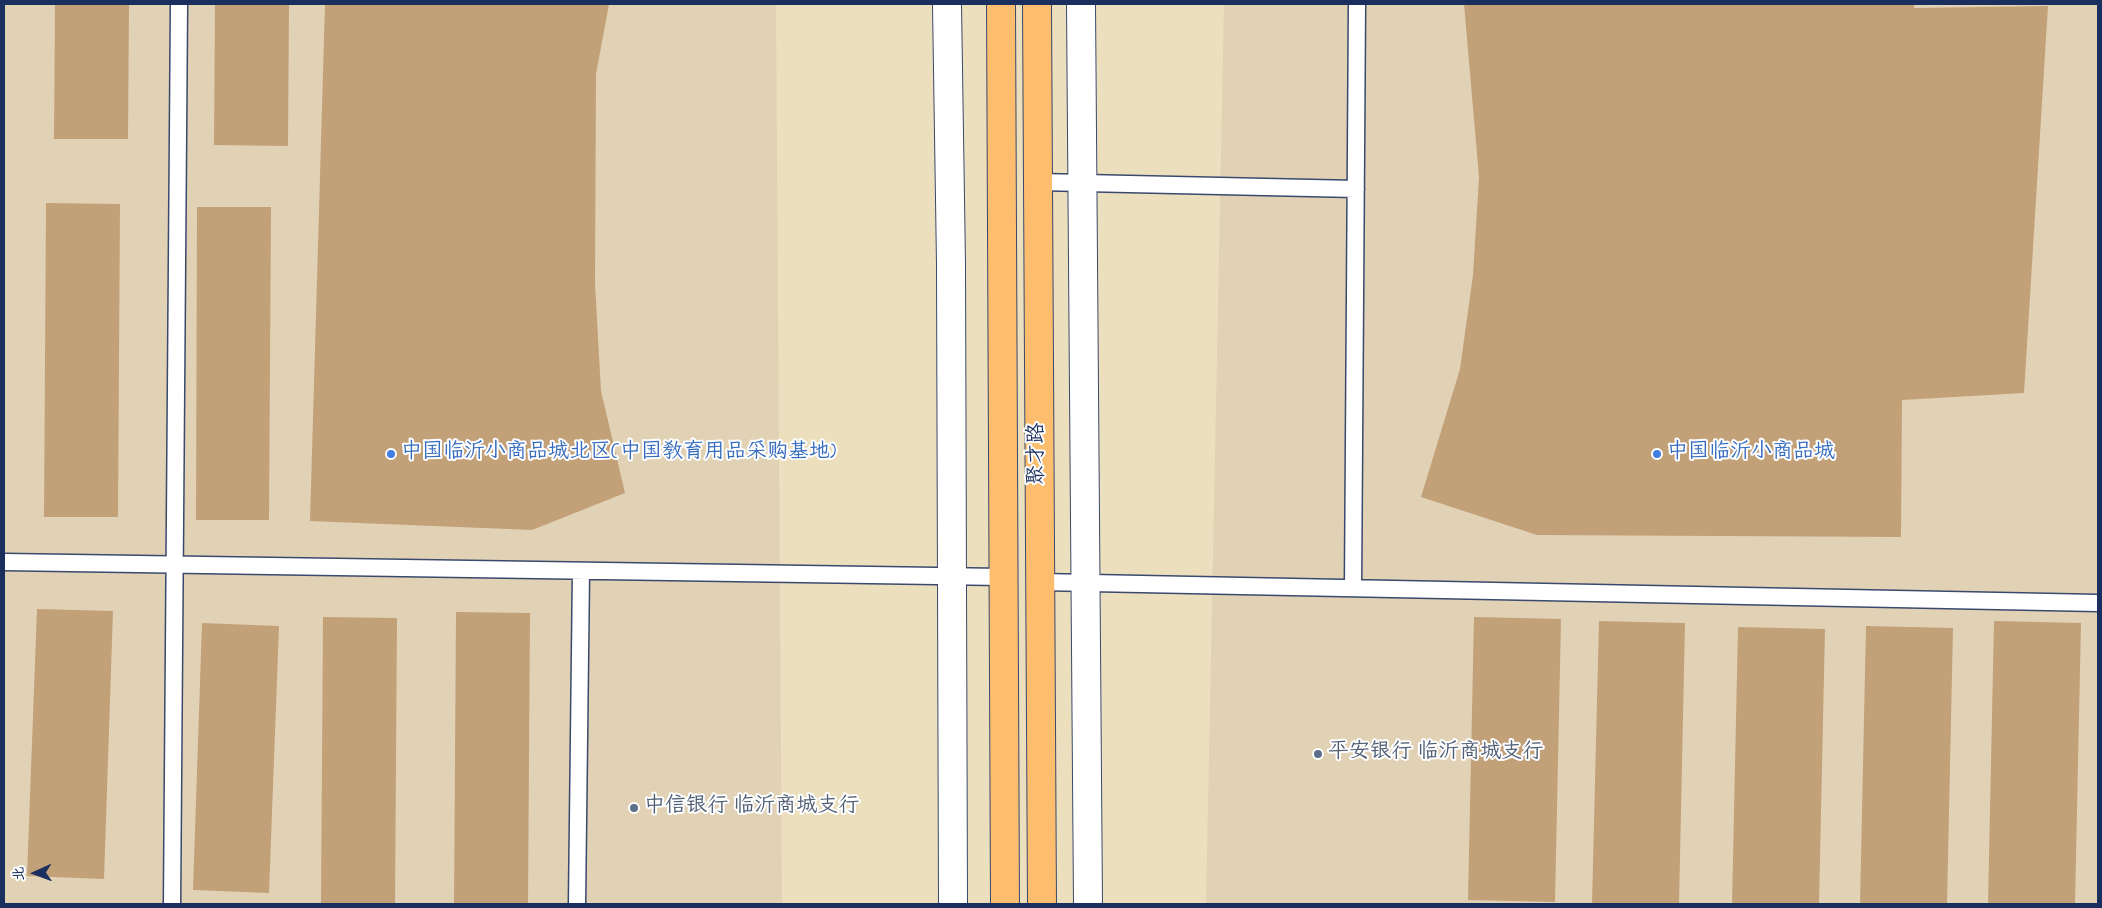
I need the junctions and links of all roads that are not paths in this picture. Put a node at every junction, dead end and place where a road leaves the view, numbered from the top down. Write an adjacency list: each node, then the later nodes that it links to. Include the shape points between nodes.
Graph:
1 (179, 4): 11 (lane)
2 (947, 4): 13 (street)
3 (1000, 4): 14 (main road, 聚才路)
4 (1037, 4): 7 (main road, 聚才路)
5 (1081, 4): 8 (street)
6 (1358, 4): 9 (lane)
7 (1038, 182): 8 (lane); 15 (main road, 聚才路)
8 (1082, 183): 9 (lane); 16 (street)
9 (1356, 189): 17 (lane)
10 (4, 562): 11 (lane)
11 (174, 565): 12 (lane); 19 (lane)
12 (581, 571): 13 (lane); 20 (lane)
13 (952, 577): 14 (lane); 21 (street)
14 (1003, 577): 22 (main road, 聚才路)
15 (1040, 582): 16 (lane); 23 (main road, 聚才路)
16 (1086, 582): 17 (lane); 24 (street)
17 (1353, 588): 18 (lane)
18 (2098, 603)
19 (172, 904)
20 (578, 904)
21 (953, 904)
22 (1005, 904)
23 (1042, 904)
24 (1088, 904)

